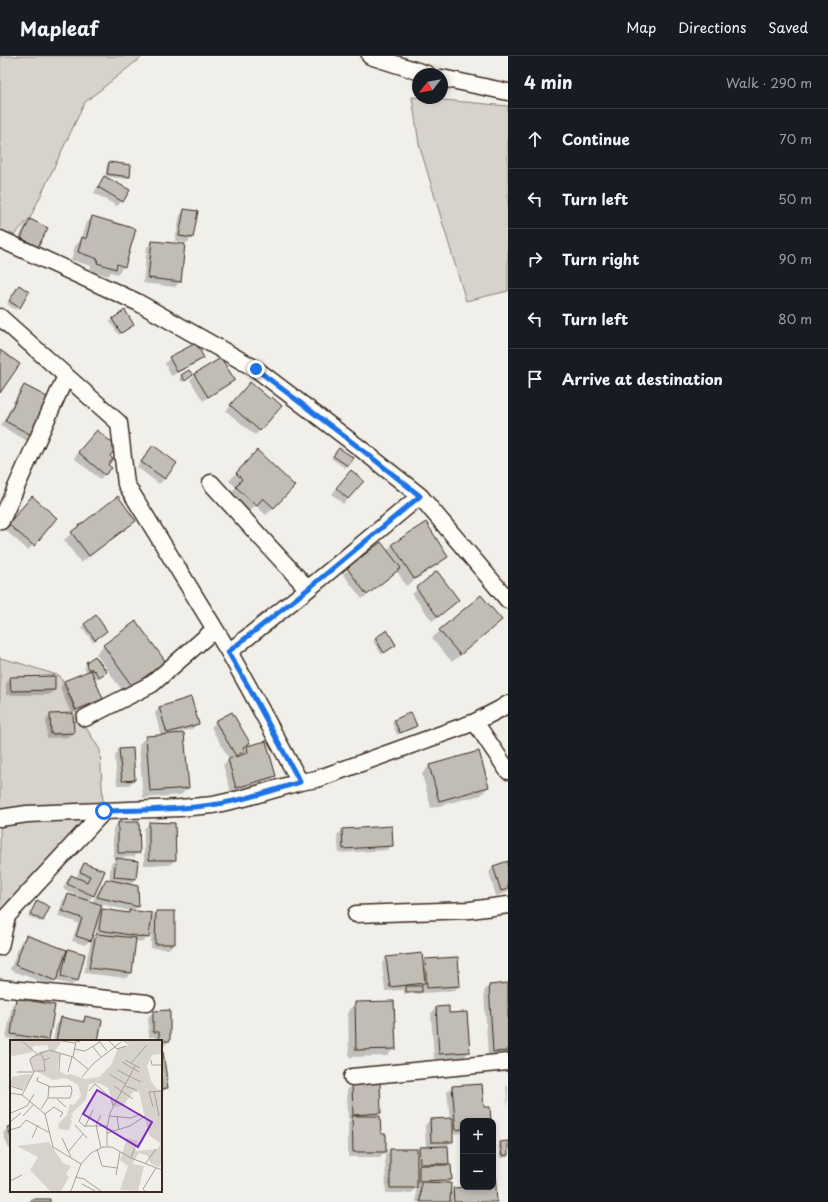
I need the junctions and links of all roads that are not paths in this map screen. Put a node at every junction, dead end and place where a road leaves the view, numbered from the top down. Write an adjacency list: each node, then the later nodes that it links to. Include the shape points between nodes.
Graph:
1 (370, 56): 2 (street)
2 (412, 69)
3 (448, 79): 4 (street)
4 (508, 92)
5 (0, 238): 9 (street, via 137,302 256,369)
6 (0, 317): 7 (street)
7 (66, 376): 10 (street); 13 (street, via 119,424 126,484)
8 (212, 483): 11 (street)
9 (420, 496): 11 (street); 12 (street)
10 (1, 521)
11 (308, 589): 14 (street)
12 (508, 600)
13 (215, 629): 14 (street); 16 (street, via 152,684)
14 (228, 652): 19 (street)
15 (508, 704): 17 (street)
16 (85, 718)
17 (475, 722): 18 (street); 19 (street, via 317,779)
18 (508, 771)
19 (300, 782): 20 (street, via 213,805)
20 (104, 811): 21 (street, via 27,814); 24 (street, via 7,916)
21 (0, 818)
22 (508, 905): 23 (street, via 470,910)
23 (356, 914)
24 (0, 947)
25 (0, 988): 26 (street)
26 (147, 1003)
27 (508, 1062): 28 (street)
28 (352, 1077)

